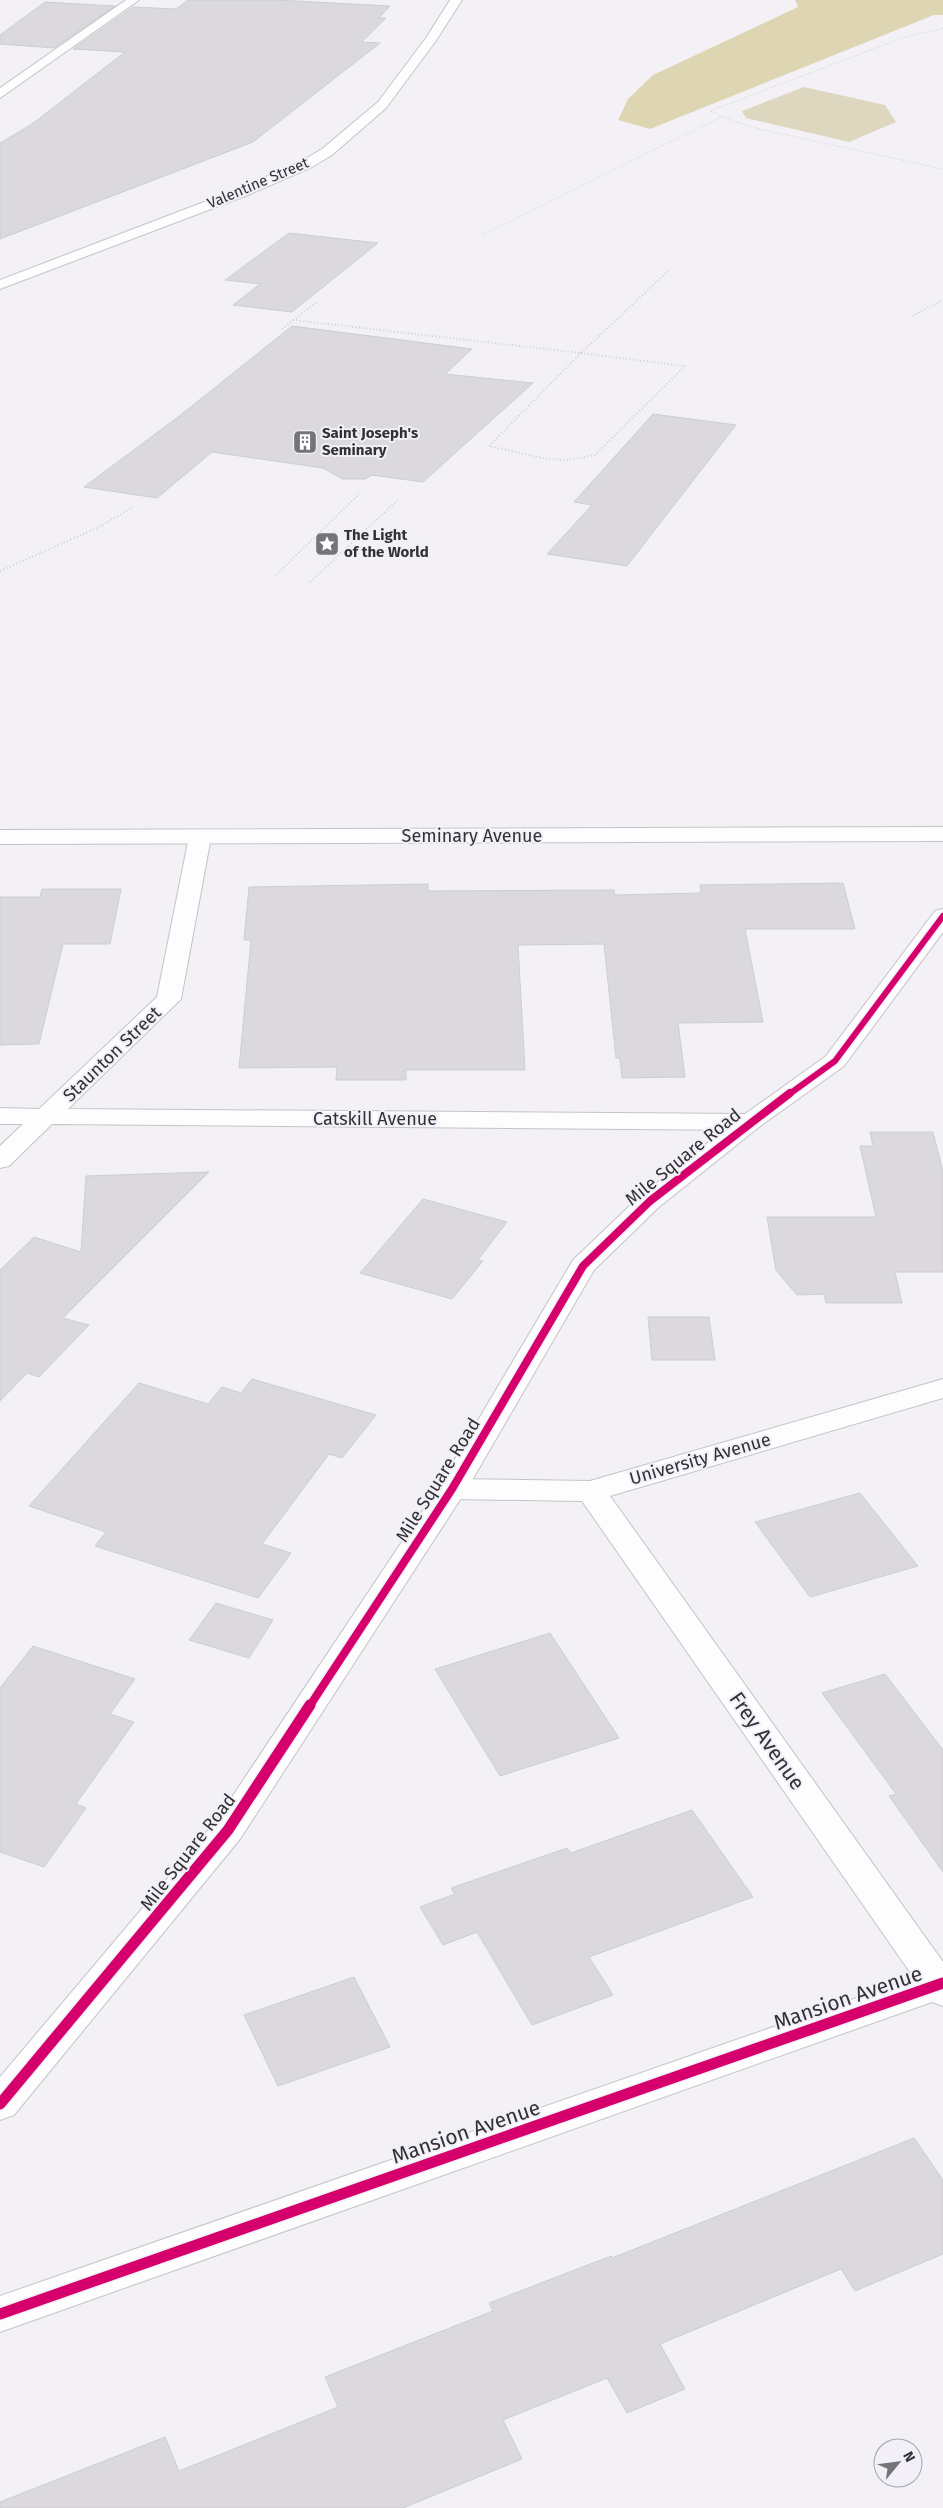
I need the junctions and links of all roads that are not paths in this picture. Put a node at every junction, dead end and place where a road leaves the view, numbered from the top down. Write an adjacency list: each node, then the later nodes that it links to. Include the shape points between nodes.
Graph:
1 (133, 0): 4 (street)
2 (456, 0): 6 (street, Valentine Street, via 431,40 382,105 327,152 242,192)
3 (0, 83): 4 (street)
4 (15, 84): 5 (street)
5 (0, 94)
6 (0, 284)
7 (943, 834): 9 (street, Seminary Avenue)
8 (0, 837): 9 (street, Seminary Avenue)
9 (200, 837): 12 (street, Staunton Street, via 168,999)
10 (943, 916): 13 (street, Mile Square Road, via 835,1061)
11 (0, 1116): 12 (street, Catskill Avenue)
12 (47, 1116): 13 (street, Catskill Avenue); 14 (street, Staunton Street)
13 (750, 1122): 16 (street, Mile Square Road, via 650,1201 583,1266)
14 (0, 1160)
15 (943, 1388): 17 (street, University Avenue)
16 (452, 1489): 17 (street, University Avenue); 19 (street, Mile Square Road, via 228,1830)
17 (591, 1491): 18 (street, Frey Avenue)
18 (942, 1987): 20 (street, Mansion Avenue)
19 (0, 2104)
20 (0, 2314)

